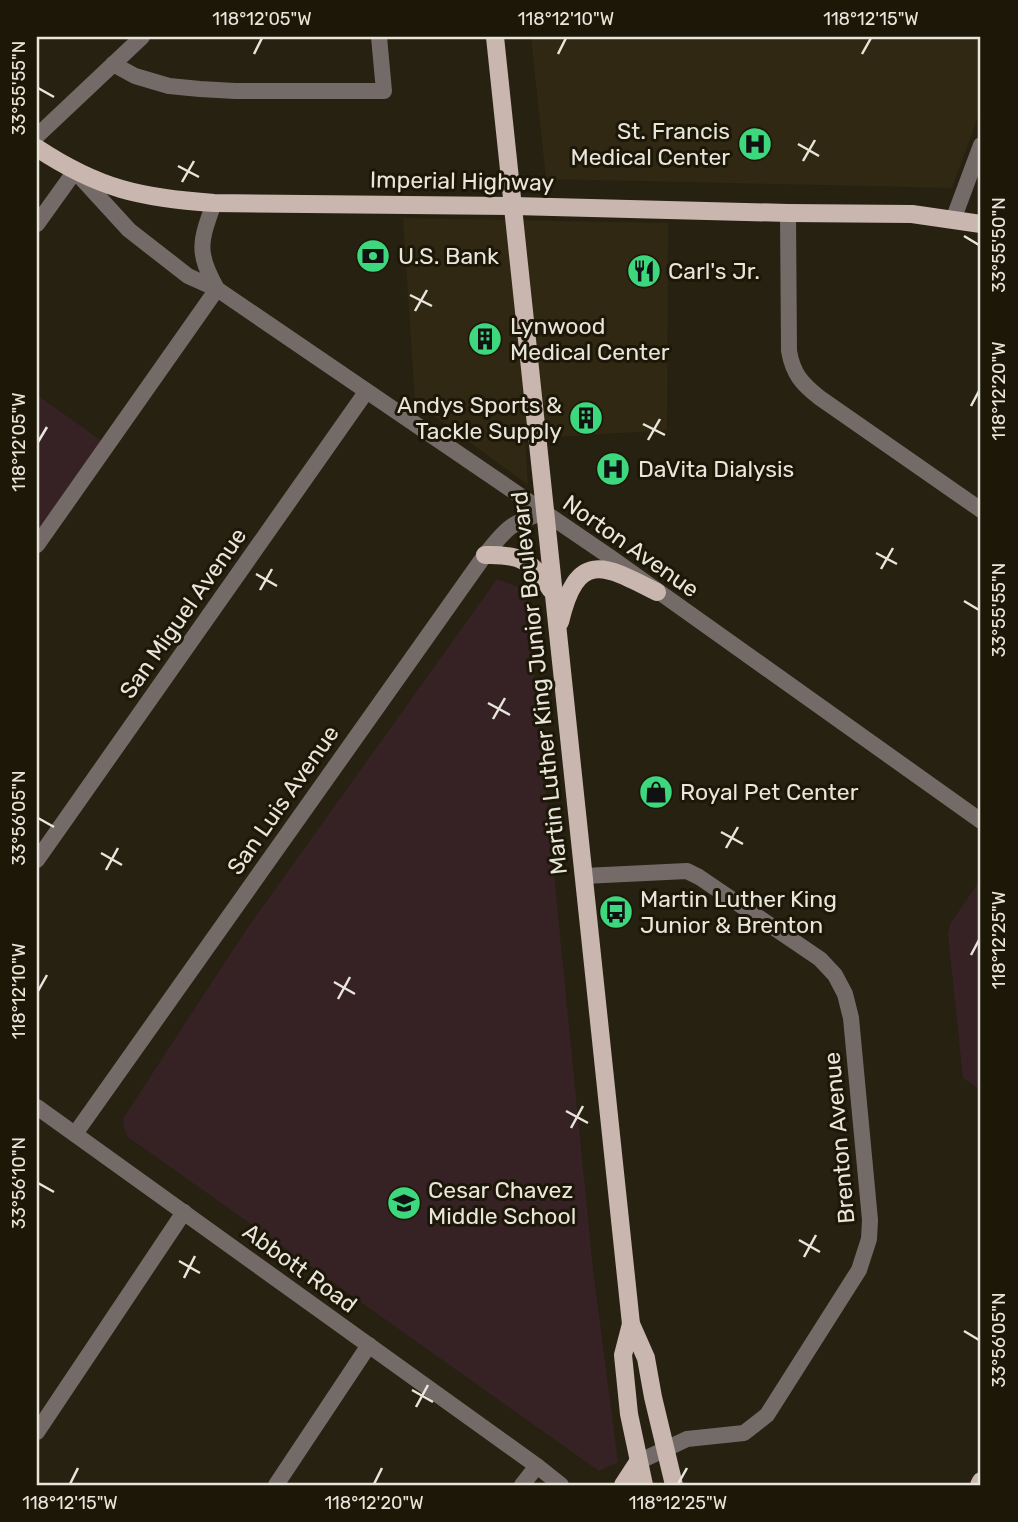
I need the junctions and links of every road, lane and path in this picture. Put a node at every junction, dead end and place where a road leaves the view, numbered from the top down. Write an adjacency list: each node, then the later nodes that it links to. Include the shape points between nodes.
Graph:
1 (142, 37): 4 (street)
2 (379, 37): 4 (street, via 384,91 169,86)
3 (495, 37): 10 (main road, Martin Luther King Junior Boulevard)
4 (113, 64): 5 (street)
5 (37, 136)
6 (981, 145): 12 (street)
7 (37, 148): 8 (main road, Imperial Highway)
8 (75, 171): 9 (main road, Imperial Highway, via 135,194); 13 (street); 15 (street, Norton Avenue, via 129,229 188,276)
9 (214, 203): 10 (main road, Imperial Highway); 15 (street, via 202,245 204,266)
10 (514, 206): 11 (main road, Imperial Highway); 18 (main road, Martin Luther King Junior Boulevard)
11 (788, 213): 12 (main road, Imperial Highway, via 912,214); 17 (street, via 788,334 791,362 799,380)
12 (953, 220): 14 (main road, Imperial Highway)
13 (37, 224)
14 (981, 224)
15 (217, 289): 16 (street, Norton Avenue); 19 (street)
16 (366, 392): 18 (street, Norton Avenue); 25 (street, San Miguel Avenue)
17 (981, 510)
18 (545, 512): 20 (street, San Luis Avenue, via 518,520); 21 (street, Norton Avenue); 22 (main road, Martin Luther King Junior Boulevard)
19 (37, 545)
20 (485, 555): 22 (main road, via 524,561 538,571); 28 (street, San Luis Avenue)
21 (657, 592): 23 (main road, via 619,572 604,568 584,572 569,591); 24 (street, Norton Avenue)
22 (552, 593): 23 (main road, Martin Luther King Junior Boulevard)
23 (557, 636): 26 (main road, Martin Luther King Junior Boulevard)
24 (981, 821)
25 (37, 860)
26 (584, 876): 30 (main road, Martin Luther King Junior Boulevard); 33 (street, Brenton Avenue, via 672,870 699,877 820,959 845,994 851,1018 870,1220 868,1247 859,1270 756,1426 744,1433 687,1439)
27 (37, 1107): 28 (street, Abbott Road)
28 (75, 1134): 29 (street, Abbott Road)
29 (184, 1212): 31 (street, Abbott Road); 32 (street)
30 (631, 1324): 33 (main road, Martin Luther King Junior Boulevard, via 646,1358); 34 (main road, Martin Luther King Junior Boulevard, via 623,1355)
31 (369, 1345): 35 (street, Abbott Road); 36 (street)
32 (37, 1432)
33 (665, 1448): 34 (street, Brenton Avenue); 42 (main road, Martin Luther King Junior Boulevard)
34 (638, 1462): 40 (main road); 41 (main road, Martin Luther King Junior Boulevard)
35 (537, 1465): 37 (street); 38 (street, Abbott Road); 39 (street, Abbott Road)
36 (276, 1485)
37 (522, 1485)
38 (561, 1485)
39 (569, 1485)
40 (623, 1485)
41 (644, 1485)
42 (674, 1485)

